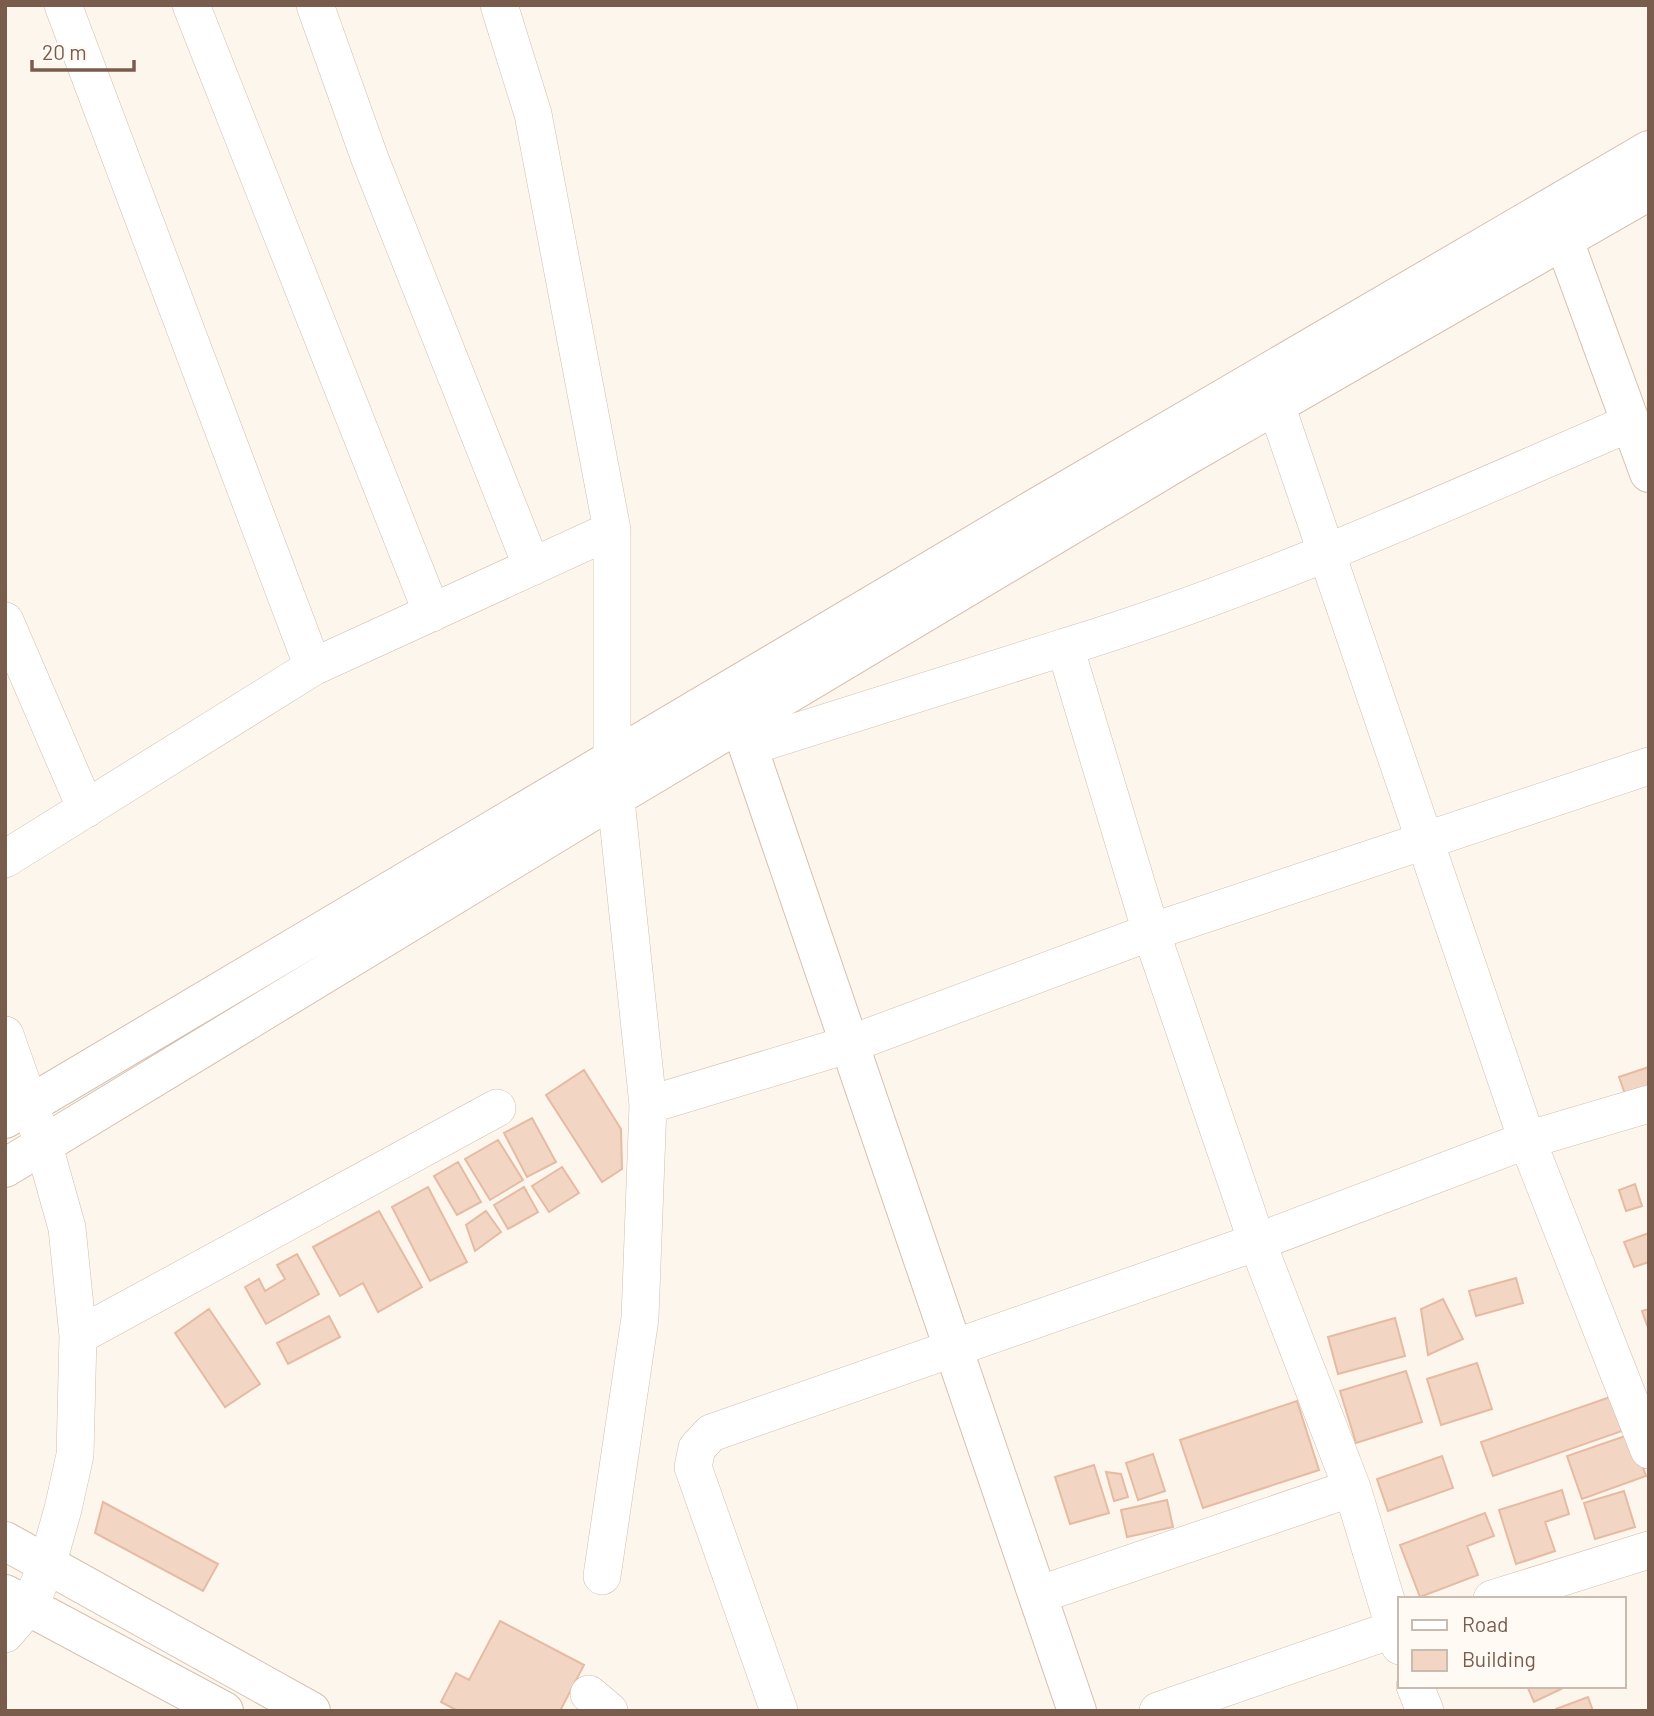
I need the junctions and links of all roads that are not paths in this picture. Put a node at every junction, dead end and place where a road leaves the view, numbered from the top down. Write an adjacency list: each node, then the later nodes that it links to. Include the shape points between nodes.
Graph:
1 (63, 5): 17 (street)
2 (191, 5): 14 (street)
3 (314, 5): 13 (street, via 370,159)
4 (499, 5): 11 (street, via 533,114)
5 (1649, 150): 7 (main road)
6 (1648, 194): 7 (main road)
7 (1557, 222): 8 (main road); 9 (main road); 18 (main road)
8 (1276, 405): 12 (street); 18 (main road)
9 (1630, 422): 10 (main road); 12 (street)
10 (1649, 474)
11 (612, 530): 13 (street); 20 (street)
12 (1327, 553): 16 (street); 22 (street)
13 (533, 567): 14 (street)
14 (432, 613): 17 (street)
15 (5, 621): 21 (street)
16 (1065, 647): 18 (street); 24 (street)
17 (313, 667): 21 (street)
18 (739, 720): 20 (main road); 26 (main road)
19 (1649, 765): 22 (street)
20 (613, 780): 28 (street); 30 (main road); 32 (main road)
21 (86, 809): 23 (street)
22 (1424, 838): 24 (street); 31 (street)
23 (5, 859)
24 (1151, 932): 26 (street); 34 (street)
25 (5, 1035): 30 (street)
26 (850, 1044): 28 (street); 36 (main road)
27 (1649, 1104): 31 (street)
28 (648, 1105): 42 (street, via 640,1318)
29 (497, 1108): 35 (street)
30 (18, 1112): 32 (street)
31 (1527, 1140): 34 (street); 37 (street)
32 (44, 1146): 33 (main road); 35 (street, via 66,1228)
33 (5, 1168)
34 (1257, 1242): 36 (street); 38 (street)
35 (78, 1336): 41 (street, via 75,1455)
36 (954, 1350): 43 (main road); 52 (street, via 733,1424 711,1433 697,1448 693,1467)
37 (1649, 1450)
38 (1352, 1488): 43 (street); 47 (street)
39 (5, 1541): 41 (main road)
40 (1649, 1550): 44 (street)
41 (48, 1562): 45 (street); 51 (main road)
42 (602, 1576)
43 (1038, 1595): 53 (main road)
44 (1498, 1597)
45 (17, 1600): 46 (street); 50 (main road)
46 (5, 1634)
47 (1398, 1634): 49 (street)
48 (1416, 1688): 55 (street)
49 (1246, 1696): 54 (street)
50 (224, 1711)
51 (311, 1711)
52 (779, 1711)
53 (1077, 1711)
54 (1158, 1711)
55 (1424, 1711)

